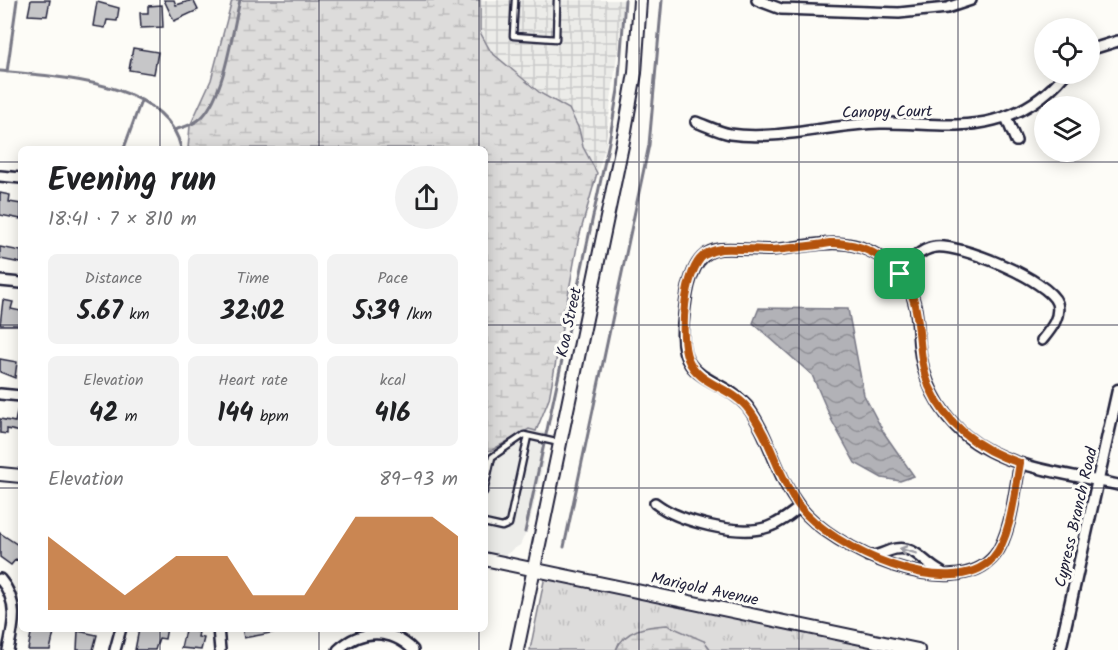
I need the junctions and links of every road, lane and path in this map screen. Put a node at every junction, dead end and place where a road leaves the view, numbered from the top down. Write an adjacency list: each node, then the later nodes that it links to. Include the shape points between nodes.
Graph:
1 (515, 0): 2 (lane, via 513,36 556,39)
2 (557, 0)
3 (640, 0): 22 (main road, Koa Street, via 635,73 626,126)
4 (757, 0): 5 (street, via 781,9 899,13 947,8)
5 (971, 0)
6 (1118, 41): 7 (street)
7 (1100, 47)
8 (1055, 84): 9 (street, Canopy Court, via 1044,96)
9 (1006, 117): 10 (street, Canopy Court, via 973,124 875,123 754,135 729,134); 11 (street)
10 (696, 122)
11 (1016, 141)
12 (0, 176): 13 (street)
13 (18, 178)
14 (900, 274): 17 (street, via 919,254 939,246 967,252 1011,270 1046,289 1056,301 1056,318); 23 (street, via 914,299 922,364 939,405 976,443); 30 (street, via 874,254 844,244 771,250 719,249 706,253 693,272 683,320 688,371 737,397 749,410)
15 (0, 281): 16 (street)
16 (18, 283)
17 (1042, 340)
18 (1118, 390): 27 (street, Cypress Branch Road)
19 (0, 394): 20 (street)
20 (18, 396)
21 (528, 436): 22 (lane); 25 (lane, via 492,457); 31 (lane, via 509,524 502,527)
22 (560, 443): 34 (main road, Koa Street)
23 (1020, 463): 27 (street); 35 (street, via 999,548 988,563 974,572)
24 (0, 474): 26 (main road)
25 (488, 474)
26 (18, 476)
27 (1098, 481): 28 (street); 46 (street, Cypress Branch Road)
28 (1118, 485)
29 (656, 503): 30 (street, via 678,517 746,531 768,527)
30 (800, 507): 32 (street, via 831,537)
31 (488, 524)
32 (862, 555): 35 (street, via 891,565); 35 (street, one-way to 32, via 907,549)
33 (488, 560): 34 (main road, Marigold Avenue)
34 (534, 570): 44 (main road, Koa Street); 45 (main road, Marigold Avenue)
35 (948, 574)
36 (0, 579): 39 (street, via 14,608)
37 (120, 632): 40 (street)
38 (218, 632): 41 (street)
39 (8, 650)
40 (115, 650)
41 (220, 650)
42 (338, 650): 43 (street, via 350,640 374,633 395,638)
43 (413, 650)
44 (517, 650)
45 (918, 650)
46 (1060, 650)

